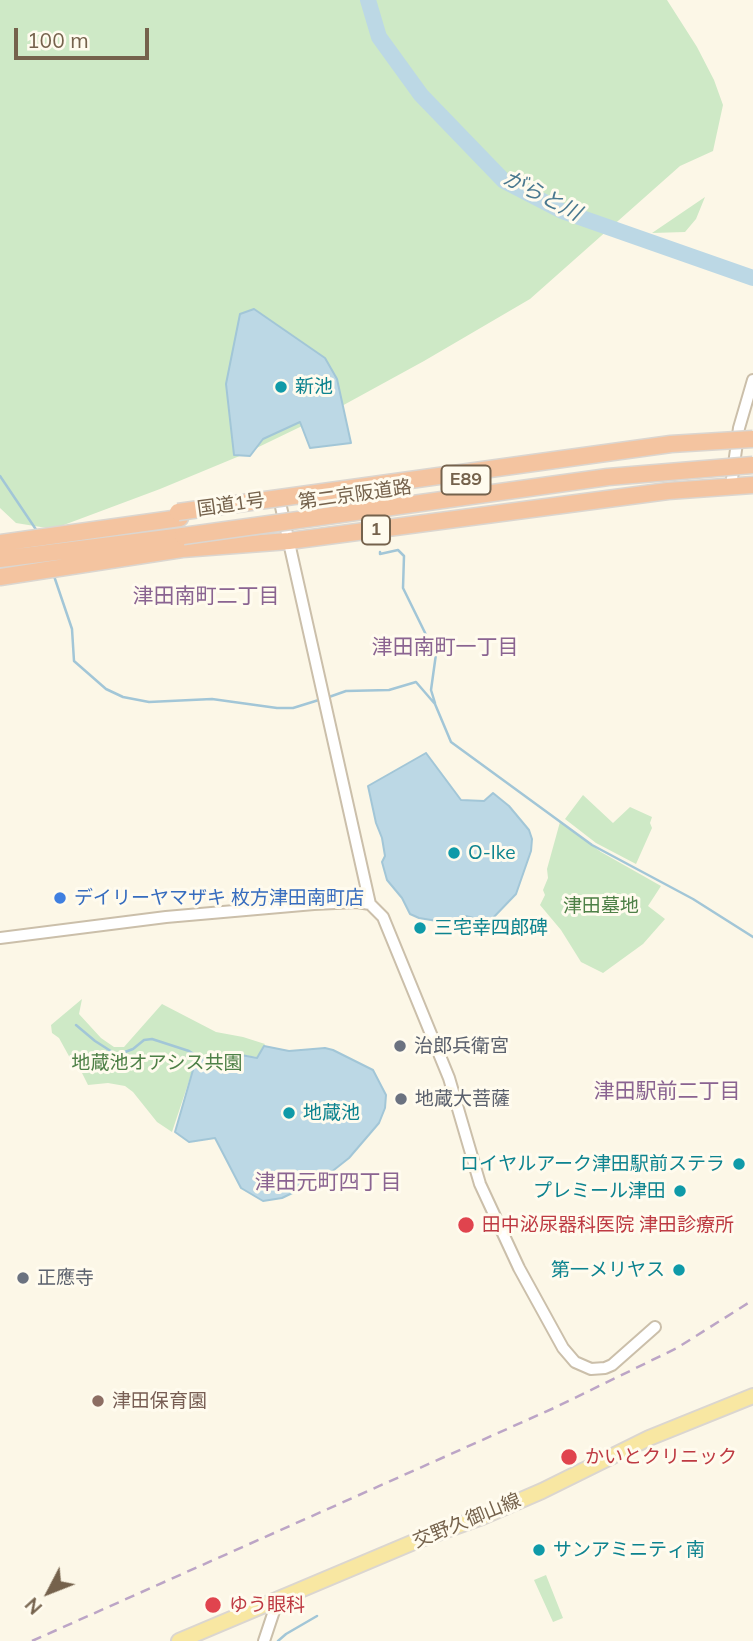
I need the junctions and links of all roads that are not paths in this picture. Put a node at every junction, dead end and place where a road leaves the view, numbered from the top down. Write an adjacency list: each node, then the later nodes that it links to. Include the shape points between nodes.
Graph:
1 (753, 380): 6 (street, via 739,428)
2 (753, 439): 7 (highway, 国道1号 / 1, bridge, via 671,444)
3 (753, 445): 8 (highway, 第二京阪道路 / E89)
4 (753, 465): 12 (highway, 第二京阪道路 / E89, bridge, via 608,477)
5 (753, 485): 6 (highway, 国道1号 / 1)
6 (731, 486): 10 (highway, 国道1号 / 1)
7 (279, 498): 8 (highway, 国道1号 / 1, bridge); 10 (street)
8 (179, 515): 9 (highway, 国道1号 / 1); 11 (highway, 第二京阪道路 / E89)
9 (0, 532)
10 (289, 541): 13 (highway, 国道1号 / 1, via 182,549); 14 (street)
11 (0, 543)
12 (0, 559)
13 (0, 577)
14 (370, 904): 15 (street, via 314,904 166,917); 16 (street, via 383,916 449,1078 480,1184 519,1268 568,1355 583,1367 605,1368)
15 (0, 938)
16 (655, 1327)
17 (753, 1396): 18 (main road, 交野久御山線, via 649,1438 482,1517)
18 (272, 1603): 19 (main road, 交野久御山線); 20 (street, via 274,1611)
19 (179, 1641)
20 (264, 1641)

